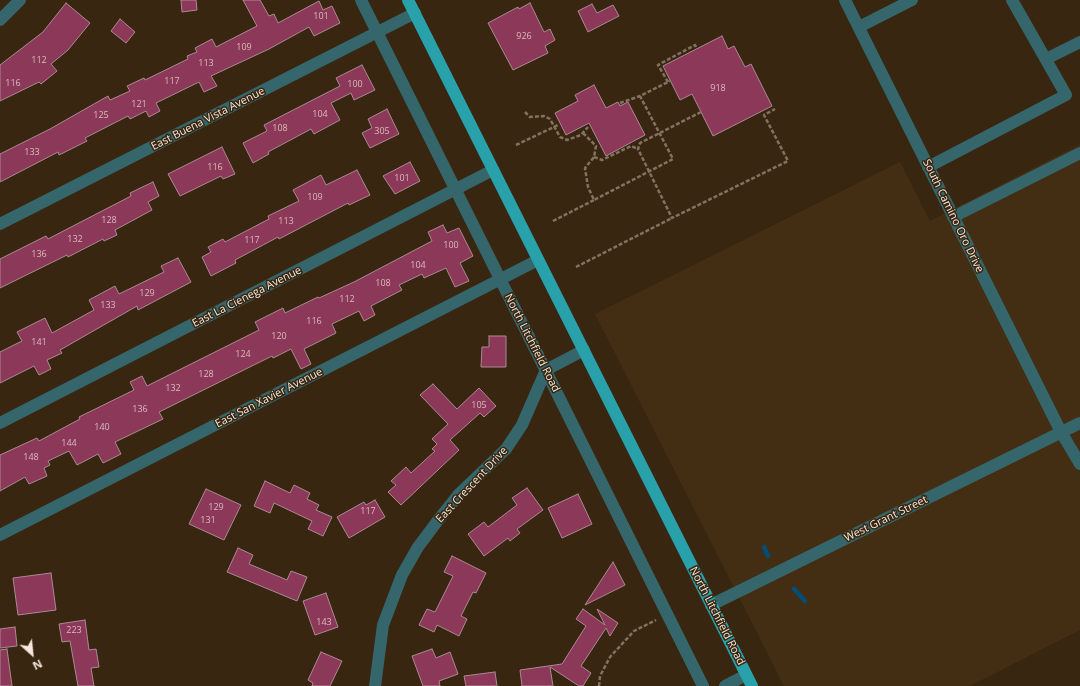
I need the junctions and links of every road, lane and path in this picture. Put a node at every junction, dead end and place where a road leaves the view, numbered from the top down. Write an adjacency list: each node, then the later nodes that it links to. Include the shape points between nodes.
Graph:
1 (20, 0): 8 (street)
2 (360, 0): 10 (street, North Litchfield Road)
3 (408, 0): 7 (main road, North Litchfield Road)
4 (845, 0): 9 (street, South Camino Oro Drive)
5 (912, 0): 9 (street)
6 (1012, 0): 13 (street)
7 (415, 13): 10 (street, East Buena Vista Avenue); 28 (main road, North Litchfield Road)
8 (0, 20)
9 (859, 27): 27 (street, South Camino Oro Drive)
10 (377, 33): 30 (street, North Litchfield Road); 35 (street, East Buena Vista Avenue)
11 (1080, 42): 13 (street)
12 (696, 47): 14 (path, via 695,45 658,65 669,82)
13 (1046, 59): 27 (street, via 1066,95)
14 (640, 96): 15 (path); 22 (path)
15 (620, 103)
16 (776, 109): 33 (path, via 764,115 788,161)
17 (524, 112): 19 (path, via 530,117 550,118)
18 (701, 112): 22 (path)
19 (556, 125): 21 (path, via 560,137 567,140); 23 (path)
20 (588, 127): 21 (path)
21 (583, 133): 26 (path, via 596,146)
22 (659, 133): 24 (path, via 640,143); 29 (path, via 673,159)
23 (516, 145)
24 (638, 149): 26 (path, via 631,146 602,160); 29 (path)
25 (1080, 153): 32 (street)
26 (594, 157): 31 (path, via 585,168 588,187)
27 (928, 167): 32 (street, South Camino Oro Drive)
28 (493, 170): 30 (street, East La Cienega Avenue); 36 (main road, North Litchfield Road)
29 (649, 172): 31 (path); 33 (path)
30 (455, 190): 38 (street, North Litchfield Road); 41 (street, East La Cienega Avenue)
31 (594, 200): 34 (path)
32 (953, 217): 43 (street, South Camino Oro Drive)
33 (672, 218): 37 (path)
34 (553, 221)
35 (0, 224)
36 (538, 260): 38 (street, East San Xavier Avenue); 39 (main road, North Litchfield Road)
37 (576, 267)
38 (501, 280): 40 (street, North Litchfield Road); 45 (street, East San Xavier Avenue)
39 (584, 350): 40 (street); 46 (main road, North Litchfield Road)
40 (546, 370): 47 (street, North Litchfield Road); 49 (street, East Crescent Drive, via 522,425 506,449 438,519 402,575 383,625)
41 (0, 423)
42 (1080, 423): 43 (street, West Grant Street)
43 (1061, 432): 44 (street, South Camino Oro Drive); 46 (street, West Grant Street)
44 (1080, 464)
45 (0, 535)
46 (711, 605): 48 (main road, North Litchfield Road)
47 (667, 614): 50 (path, via 634,631 610,658 600,676); 51 (street, North Litchfield Road)
48 (746, 675): 52 (street, North Litchfield Road); 53 (main road, North Litchfield Road)
49 (375, 686)
50 (599, 686)
51 (703, 686)
52 (725, 686)
53 (752, 686)

